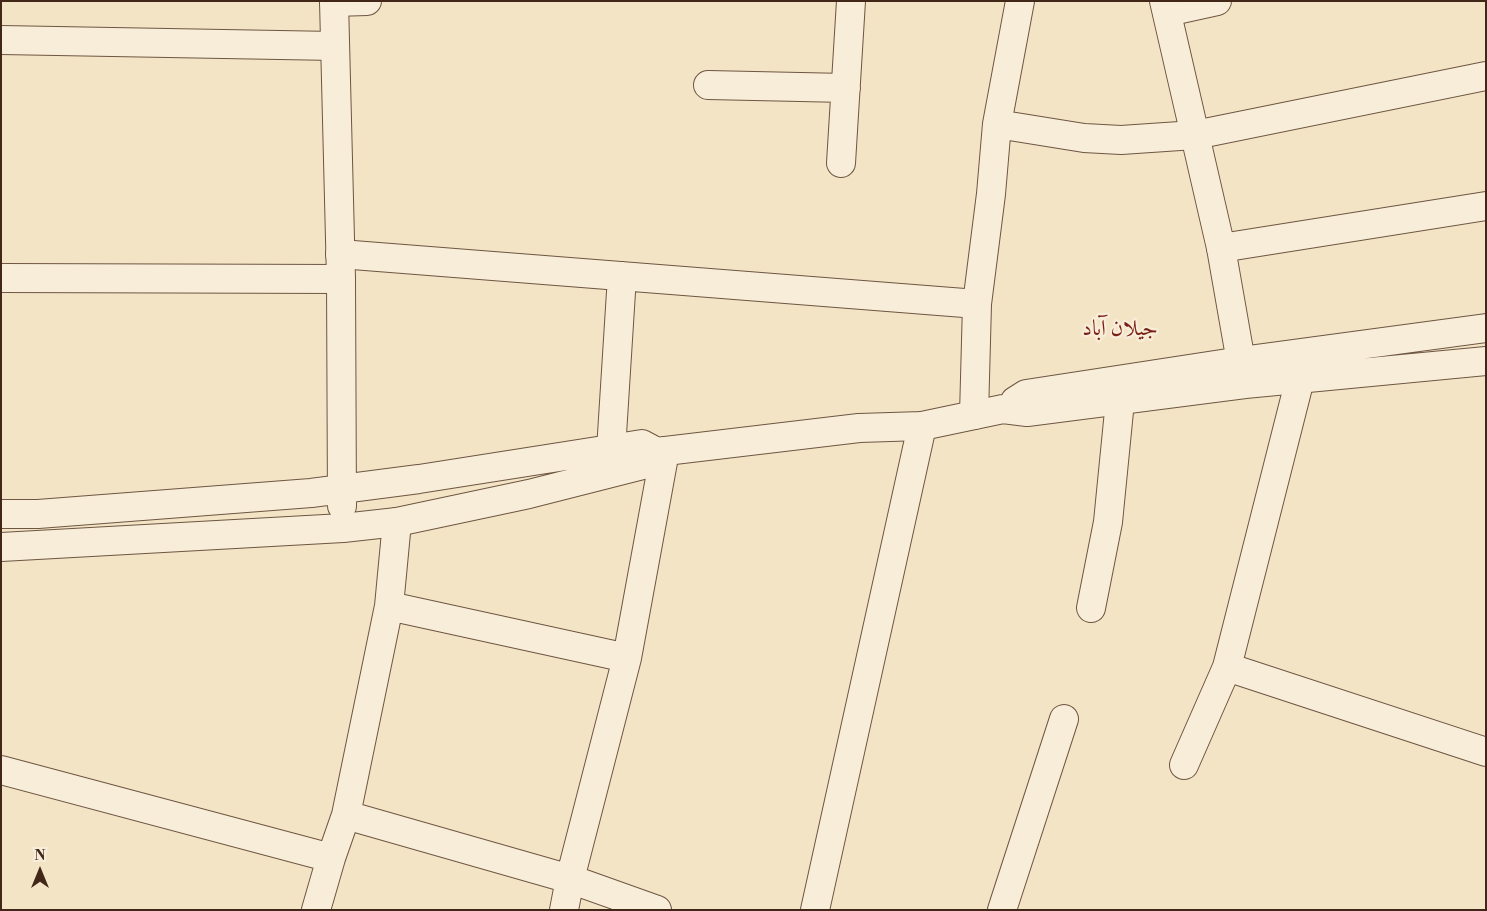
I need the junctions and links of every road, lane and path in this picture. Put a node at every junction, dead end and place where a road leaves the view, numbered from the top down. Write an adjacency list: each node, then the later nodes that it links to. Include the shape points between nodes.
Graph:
1 (367, 1): 5 (street)
2 (851, 1): 11 (street)
3 (1020, 1): 12 (street)
4 (1217, 1): 6 (street)
5 (334, 2): 8 (street)
6 (1165, 7): 13 (street)
7 (1, 40): 8 (street)
8 (335, 46): 17 (street)
9 (1486, 76): 13 (street)
10 (708, 85): 11 (street)
11 (846, 88): 14 (street)
12 (997, 124): 13 (street, via 1084,138 1121,140); 20 (street)
13 (1195, 135): 16 (street)
14 (841, 163)
15 (1486, 206): 16 (street)
16 (1221, 248): 23 (street)
17 (341, 267): 18 (street); 19 (street); 32 (street)
18 (622, 276): 20 (street); 29 (street)
19 (1, 278)
20 (977, 304): 27 (street)
21 (1486, 328): 23 (street)
22 (1486, 361): 24 (street)
23 (1243, 373): 24 (street); 25 (street); 26 (street, via 1026,394)
24 (1300, 379): 40 (street)
25 (1120, 401): 26 (street, via 1027,412); 38 (street, via 1108,522)
26 (1004, 409): 27 (street)
27 (974, 415): 28 (street)
28 (922, 426): 30 (street, via 859,428); 51 (street)
29 (611, 450): 30 (street, via 642,444); 31 (street)
30 (661, 452): 34 (street, via 642,465 529,494); 39 (street)
31 (419, 479): 32 (street); 34 (street)
32 (342, 490): 33 (street, via 38,514); 35 (street)
33 (1, 514)
34 (407, 519): 35 (street); 37 (street)
35 (343, 528): 36 (street)
36 (1, 547)
37 (389, 606): 39 (street); 45 (street)
38 (1091, 608)
39 (627, 658): 47 (street)
40 (1227, 667): 42 (street); 43 (street)
41 (1064, 719): 52 (street)
42 (1486, 752)
43 (1184, 765)
44 (1, 770): 46 (street)
45 (346, 815): 46 (street); 47 (street)
46 (331, 858): 48 (street)
47 (570, 879): 49 (street); 50 (street)
48 (316, 910)
49 (564, 910)
50 (657, 910)
51 (815, 910)
52 (1002, 910)

